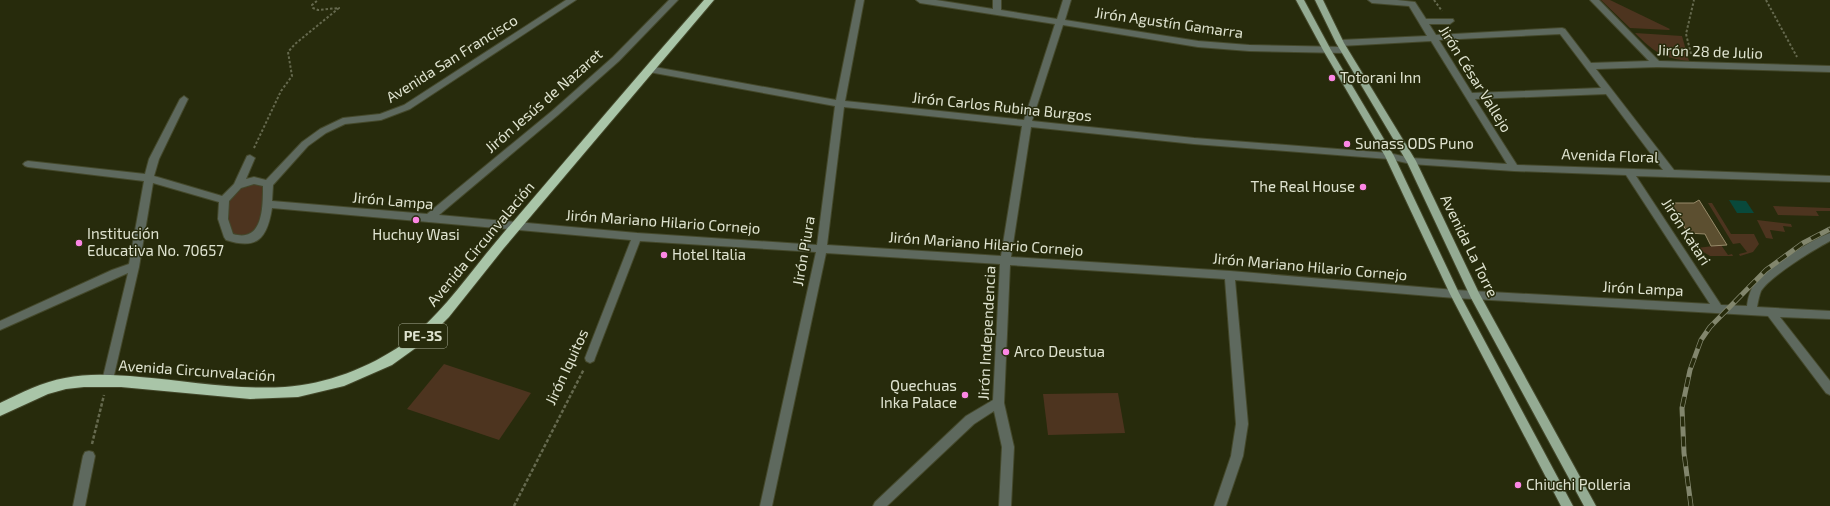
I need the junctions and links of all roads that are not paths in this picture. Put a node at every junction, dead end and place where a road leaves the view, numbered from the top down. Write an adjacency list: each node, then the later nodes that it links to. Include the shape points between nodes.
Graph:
1 (572, 0): 37 (street, Avenida San Francisco, via 407,106 381,116 343,121 323,131 305,144)
2 (674, 0): 41 (street, Jirón Jesús de Nazaret, via 616,59)
3 (709, 0): 21 (highway, Avenida Circunvalación / PE-3S)
4 (860, 0): 26 (street, Jirón Piura)
5 (920, 0): 12 (street, Jirón Agustín Gamarra)
6 (997, 0): 12 (street)
7 (1066, 0): 14 (street, Jirón Independencia)
8 (1300, 0): 18 (main road)
9 (1319, 0): 17 (main road, Avenida La Torre)
10 (1372, 0): 15 (street, Jirón César Vallejo, via 1412,4)
11 (1594, 0): 19 (street)
12 (997, 11): 14 (street, Jirón Agustín Gamarra)
13 (1450, 21): 15 (street)
14 (1060, 22): 18 (street, Jirón Agustín Gamarra, via 1204,45); 27 (street, Jirón Independencia)
15 (1423, 22): 16 (street, Jirón César Vallejo)
16 (1433, 38): 17 (street); 20 (street, via 1562,31); 24 (street, Jirón César Vallejo)
17 (1342, 46): 18 (street, Jirón Agustín Gamarra); 30 (main road, Avenida La Torre)
18 (1327, 50): 28 (main road)
19 (1657, 64): 20 (street, Jirón 28 de Julio); 22 (street, Jirón 28 de Julio)
20 (1589, 66): 23 (street)
21 (649, 69): 26 (street, Jirón Carlos Rubina Burgos); 42 (highway, Avenida Circunvalación / PE-3S, via 535,206)
22 (1830, 69)
23 (1609, 91): 24 (street); 34 (street)
24 (1470, 96): 32 (street, Jirón César Vallejo)
25 (184, 99): 35 (street, via 154,159)
26 (840, 104): 27 (street, Jirón Carlos Rubina Burgos); 45 (street, Jirón Piura)
27 (1027, 124): 28 (street, Jirón Carlos Rubina Burgos, via 1194,141); 46 (street, Jirón Independencia)
28 (1389, 156): 30 (street, Avenida Floral); 49 (main road)
29 (250, 158): 38 (street)
30 (1411, 161): 32 (street, Avenida Floral); 50 (main road, Avenida La Torre)
31 (28, 164): 35 (street)
32 (1514, 168): 33 (street, Avenida Floral)
33 (1629, 172): 34 (street, Avenida Floral); 51 (street, Jirón Katari)
34 (1671, 173): 36 (street, Avenida Floral)
35 (148, 178): 39 (street); 47 (street)
36 (1830, 179)
37 (268, 184): 38 (street, via 254,180); 40 (street)
38 (238, 186): 39 (street)
39 (224, 200): 40 (street, via 224,220 228,237 238,241 254,237 263,228)
40 (269, 204): 41 (street, Jirón Lampa)
41 (428, 219): 42 (street, Jirón Lampa)
42 (515, 226): 43 (street, Jirón Mariano Hilario Cornejo); 57 (highway, Avenida Circunvalación / PE-3S, via 422,337 381,365 360,374 286,393 255,393)
43 (637, 237): 45 (street, Jirón Mariano Hilario Cornejo); 56 (street, Jirón Iquitos)
44 (1830, 237): 52 (street, via 1800,253 1763,282 1754,296)
45 (822, 248): 46 (street, Jirón Mariano Hilario Cornejo); 63 (street, Jirón Piura)
46 (1005, 260): 48 (street, Jirón Mariano Hilario Cornejo); 59 (street, Jirón Independencia)
47 (134, 267): 55 (street); 57 (street)
48 (1230, 276): 49 (street, Jirón Mariano Hilario Cornejo); 66 (street, via 1242,424 1237,456)
49 (1455, 294): 50 (street, Jirón Lampa); 67 (main road)
50 (1475, 296): 51 (street, Jirón Lampa); 68 (main road, Avenida La Torre)
51 (1718, 308): 52 (street, Jirón Lampa)
52 (1751, 310): 53 (street, Jirón Lampa)
53 (1770, 311): 54 (street, Jirón Lampa); 58 (street)
54 (1830, 316)
55 (0, 326)
56 (590, 358)
57 (108, 381): 60 (highway, Avenida Circunvalación / PE-3S, via 74,382 45,390)
58 (1830, 390)
59 (998, 403): 64 (street, via 970,420); 65 (street, Jirón Independencia, via 1008,447)
60 (0, 410)
61 (89, 456): 62 (street)
62 (79, 506)
63 (766, 506)
64 (879, 506)
65 (1005, 506)
66 (1220, 506)
67 (1567, 506)
68 (1590, 506)

